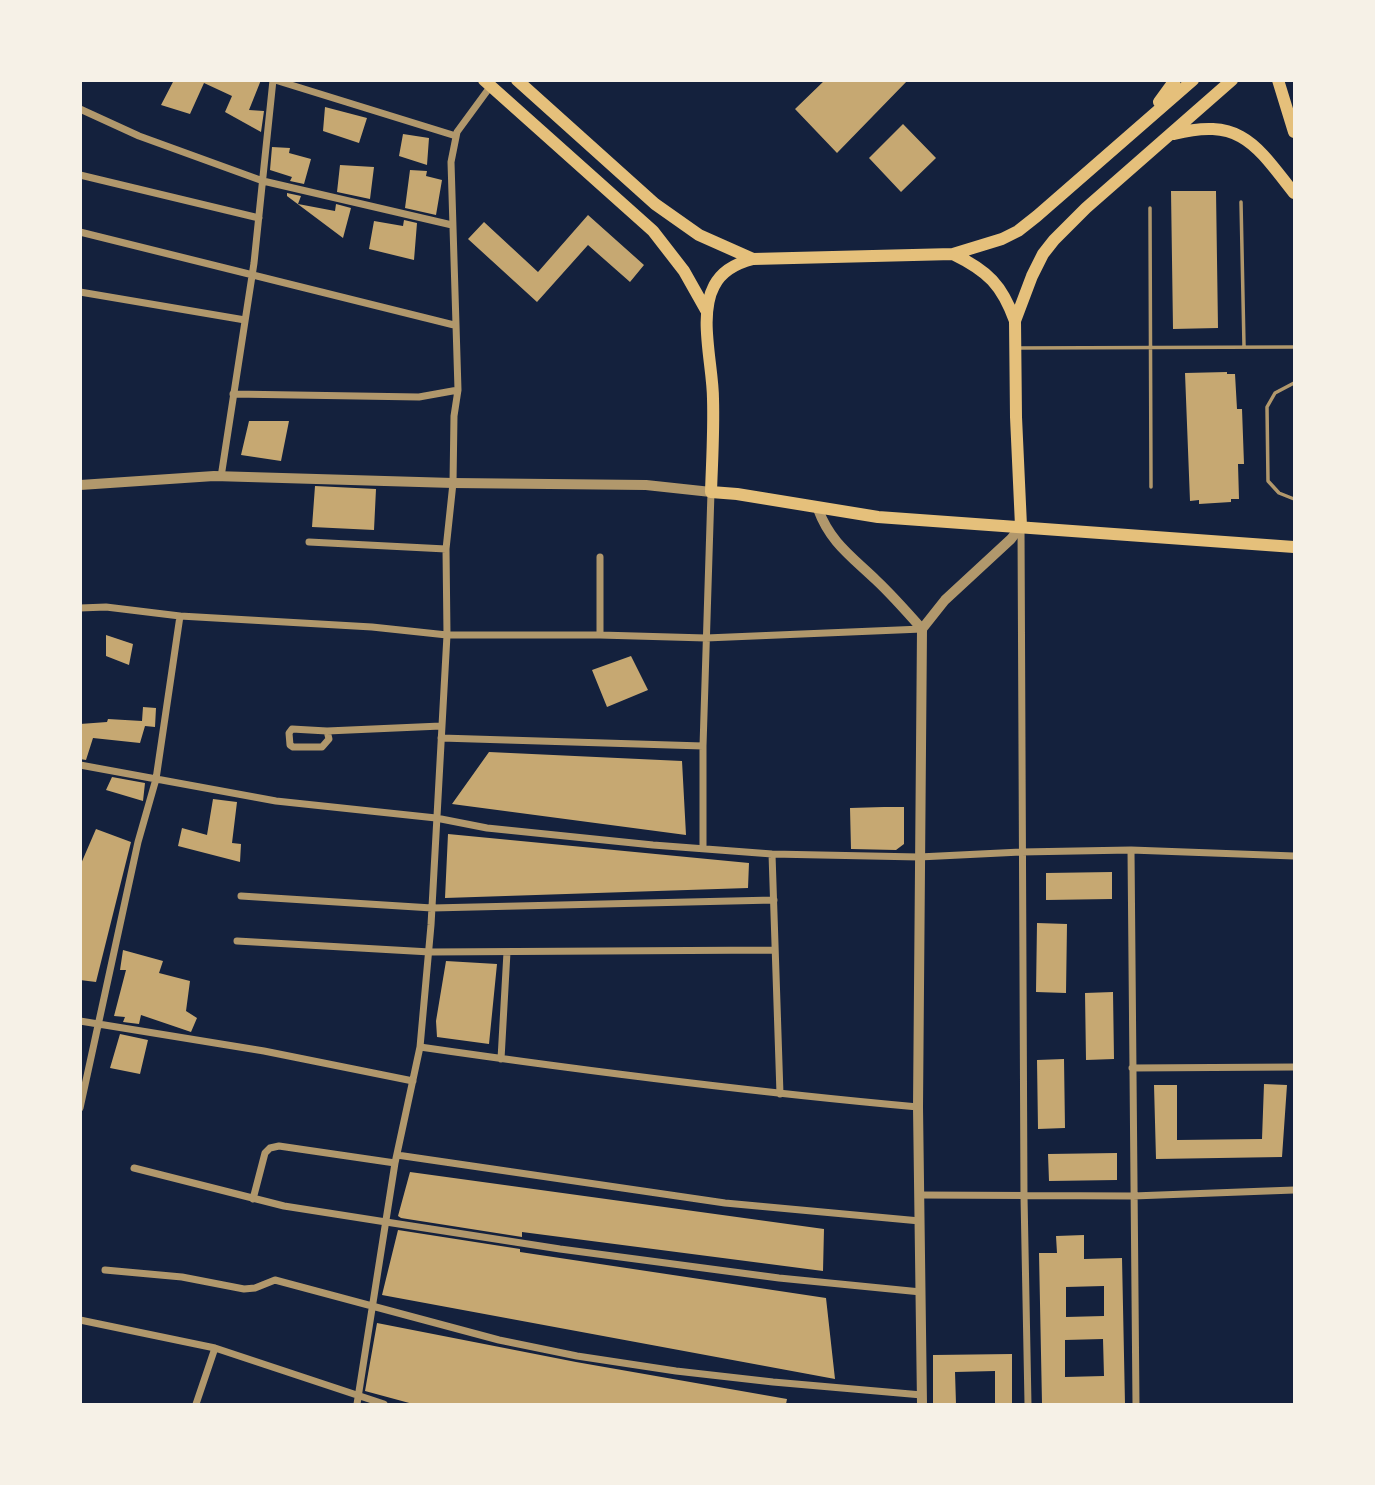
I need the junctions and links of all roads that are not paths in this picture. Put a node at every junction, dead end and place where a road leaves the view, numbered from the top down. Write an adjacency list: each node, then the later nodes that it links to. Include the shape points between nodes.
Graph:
1 (274, 80): 12 (street); 14 (street)
2 (517, 80): 22 (main road, via 655,204 699,235)
3 (1175, 80): 9 (main road)
4 (1193, 80): 9 (main road)
5 (1232, 80): 11 (main road)
6 (1278, 80): 10 (main road)
7 (487, 84): 12 (street); 25 (main road, via 653,232 684,271)
8 (80, 109): 14 (street, via 139,136)
9 (1144, 121): 21 (main road, via 1018,231)
10 (1294, 132)
11 (1170, 135): 15 (main road, via 1198,128 1229,130 1255,147); 27 (main road, via 1054,240 1032,276)
12 (456, 136): 19 (street, via 451,162)
13 (80, 175): 18 (street)
14 (263, 181): 18 (street); 19 (street)
15 (1294, 193)
16 (1241, 202): 30 (lane)
17 (1150, 208): 29 (lane)
18 (259, 218): 23 (street)
19 (452, 225): 28 (street)
20 (80, 232): 23 (street)
21 (954, 254): 22 (main road); 27 (main road, via 977,266 998,286)
22 (753, 260): 25 (main road, via 738,263 720,278)
23 (252, 273): 26 (street); 28 (street)
24 (80, 292): 26 (street)
25 (706, 310): 40 (main road, via 713,399)
26 (245, 320): 35 (street)
27 (1015, 321): 32 (main road)
28 (454, 325): 34 (street)
29 (1150, 346): 30 (lane); 32 (lane); 39 (lane)
30 (1244, 347): 31 (lane)
31 (1294, 347)
32 (1014, 348): 43 (main road)
33 (1294, 383): 41 (lane, via 1275,393 1267,407 1268,481 1279,493)
34 (458, 390): 35 (street, via 419,397); 37 (street)
35 (233, 394): 36 (street)
36 (221, 477): 37 (street); 38 (street)
37 (453, 483): 40 (street, via 646,485); 46 (street)
38 (80, 485)
39 (1151, 487)
40 (711, 492): 42 (main road); 53 (street)
41 (1294, 499)
42 (818, 509): 43 (main road); 50 (street, via 838,544)
43 (1021, 526): 45 (main road); 50 (street, via 945,600); 63 (street)
44 (309, 542): 46 (street)
45 (1294, 547)
46 (446, 549): 51 (street)
47 (600, 557): 52 (street)
48 (80, 608): 49 (street)
49 (180, 616): 51 (street); 59 (street)
50 (922, 629): 53 (street); 66 (street)
51 (447, 635): 52 (street); 54 (street)
52 (600, 635): 53 (street)
53 (705, 638): 57 (street)
54 (441, 726): 55 (street); 56 (street)
55 (327, 731): 55 (street, via 296,729 289,733 291,746 326,745)
56 (441, 737): 57 (street); 60 (street)
57 (703, 746): 61 (street)
58 (80, 765): 59 (street)
59 (156, 779): 60 (street, via 276,801); 75 (street)
60 (436, 818): 61 (street, via 487,828); 69 (street)
61 (703, 848): 64 (street)
62 (1131, 850): 63 (street); 65 (street); 78 (street)
63 (1021, 852): 66 (street); 88 (street)
64 (772, 855): 66 (street); 68 (street)
65 (1294, 856)
66 (919, 857): 82 (street)
67 (241, 896): 69 (street)
68 (774, 900): 69 (street); 71 (street)
69 (432, 908): 72 (street)
70 (237, 941): 72 (street)
71 (775, 950): 73 (street); 81 (street)
72 (430, 952): 73 (street); 76 (street)
73 (507, 952): 77 (street)
74 (80, 1021): 75 (street)
75 (99, 1024): 80 (street); 83 (street)
76 (420, 1047): 77 (street); 80 (street)
77 (501, 1059): 81 (street)
78 (1132, 1068): 79 (street); 89 (street)
79 (1294, 1068)
80 (413, 1081): 84 (street)
81 (780, 1094): 82 (street)
82 (918, 1107): 87 (street)
83 (80, 1108)
84 (396, 1159): 90 (street, via 270,1147); 91 (street, via 725,1203); 92 (street)
85 (134, 1168): 90 (street)
86 (1294, 1190): 89 (street)
87 (920, 1195): 88 (street); 91 (street)
88 (1024, 1196): 89 (street); 102 (street)
89 (1133, 1196): 103 (street)
90 (253, 1199): 92 (street)
91 (920, 1221): 94 (street)
92 (386, 1222): 94 (street, via 559,1250); 95 (street)
93 (105, 1270): 95 (street, via 244,1289 275,1280)
94 (921, 1292): 98 (street)
95 (373, 1306): 98 (street, via 577,1356); 99 (street)
96 (80, 1320): 97 (street)
97 (215, 1348): 99 (street); 100 (street)
98 (922, 1400)
99 (358, 1401): 101 (street)
100 (196, 1405)
101 (384, 1405)
102 (1028, 1405)
103 (1136, 1405)

